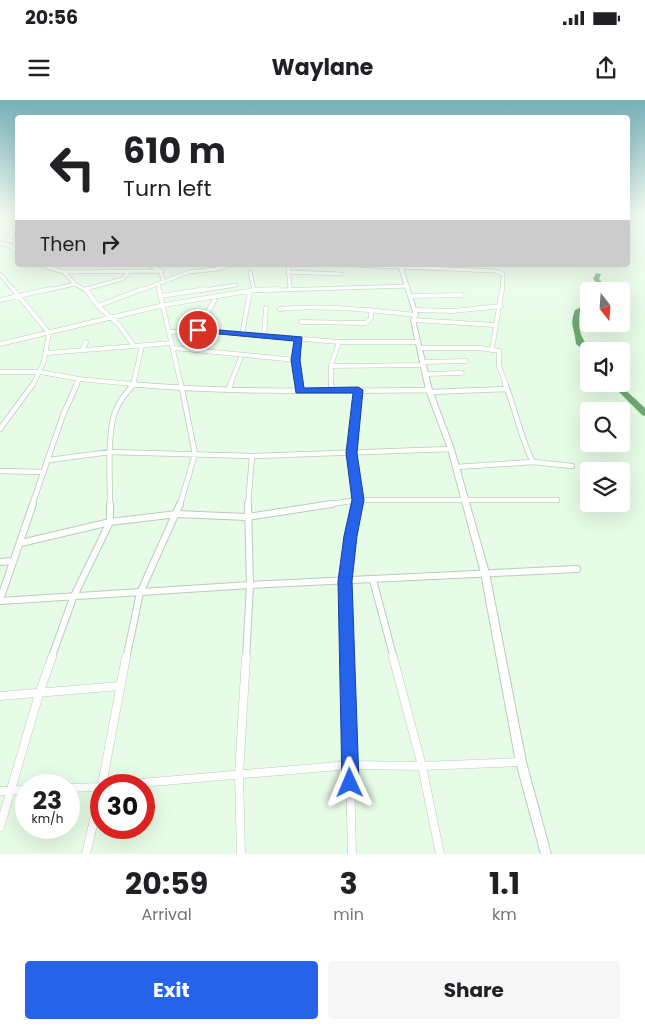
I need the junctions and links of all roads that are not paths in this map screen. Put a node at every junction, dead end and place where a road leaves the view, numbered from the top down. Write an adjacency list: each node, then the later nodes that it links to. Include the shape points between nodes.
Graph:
1 (48, 267): 11 (street)
2 (155, 267): 12 (street)
3 (224, 267): 17 (street, via 196,270)
4 (288, 267): 14 (street)
5 (371, 267): 6 (street)
6 (390, 267)
7 (400, 267): 21 (street)
8 (420, 267): 9 (street)
9 (460, 269): 33 (street, via 504,274)
10 (130, 271): 11 (street); 12 (street); 23 (street, via 122,279)
11 (64, 272): 18 (street)
12 (162, 272): 17 (street)
13 (250, 272): 24 (street)
14 (288, 272): 15 (street); 22 (street)
15 (341, 274)
16 (1, 276): 26 (street)
17 (164, 282): 19 (street)
18 (75, 284): 23 (street); 26 (street)
19 (158, 284): 27 (street); 31 (street)
20 (236, 285): 27 (street)
21 (408, 286): 22 (street); 29 (street)
22 (290, 288): 24 (street)
23 (86, 289): 31 (street)
24 (252, 290): 28 (street); 44 (street)
25 (462, 295): 29 (street)
26 (19, 296): 30 (street); 43 (street)
27 (161, 296): 32 (street)
28 (218, 296): 32 (street); 41 (street)
29 (411, 296): 37 (street)
30 (0, 300)
31 (98, 306): 38 (street)
32 (164, 306): 38 (street); 42 (street)
33 (501, 306): 37 (street); 40 (street)
34 (266, 308): 45 (street)
35 (280, 309): 36 (street)
36 (371, 310): 37 (street); 39 (street, via 371,318 366,323)
37 (415, 315): 40 (street); 50 (street)
38 (112, 317): 43 (street); 51 (street)
39 (300, 322)
40 (495, 325): 54 (street)
41 (198, 330): 42 (street); 44 (street)
42 (170, 332): 53 (street)
43 (49, 333): 49 (street); 56 (street)
44 (242, 335): 45 (street)
45 (264, 337): 46 (street)
46 (299, 339): 48 (street); 58 (street)
47 (86, 342): 55 (street)
48 (339, 342): 50 (street); 61 (street, via 332,356)
49 (0, 344)
50 (419, 345): 54 (street); 60 (street)
51 (134, 346): 52 (street); 55 (street)
52 (142, 346): 53 (street); 67 (street)
53 (173, 346): 57 (street); 68 (street)
54 (492, 349): 69 (street, via 499,351)
55 (82, 350): 56 (street)
56 (47, 353): 63 (street)
57 (242, 355): 58 (street); 70 (street)
58 (296, 360): 71 (street)
59 (466, 362): 60 (street)
60 (423, 364): 61 (street); 65 (street)
61 (332, 366): 72 (street, via 329,373)
62 (0, 372): 63 (street)
63 (40, 372): 66 (street); 75 (street)
64 (462, 373): 65 (street)
65 (425, 374): 74 (street)
66 (79, 379): 67 (street); 81 (street, via 63,415)
67 (134, 384): 68 (street); 77 (street, via 122,396 114,414)
68 (183, 388): 70 (street); 79 (street)
69 (506, 389): 74 (street); 82 (street, via 516,409 522,442)
70 (228, 390): 71 (street)
71 (300, 390): 72 (street)
72 (332, 390): 73 (street)
73 (358, 390): 74 (street); 78 (street)
74 (430, 391): 76 (street)
75 (0, 429)
76 (451, 449): 78 (street); 84 (street)
77 (110, 452): 79 (street); 81 (street); 92 (street)
78 (352, 453): 80 (street); 87 (street)
79 (195, 454): 80 (street); 90 (street)
80 (252, 456): 91 (street)
81 (49, 460): 86 (street)
82 (533, 462): 83 (street); 84 (street)
83 (572, 466)
84 (456, 467): 88 (street)
85 (0, 471): 86 (street)
86 (44, 472): 93 (street)
87 (358, 500): 88 (street); 91 (street); 99 (street)
88 (466, 500): 89 (street); 97 (street)
89 (557, 500)
90 (176, 514): 91 (street); 92 (street); 101 (street)
91 (247, 517): 100 (street)
92 (110, 522): 93 (street); 102 (street)
93 (21, 543): 94 (street)
94 (12, 561): 95 (street); 103 (street)
95 (0, 562)
96 (577, 570): 97 (street)
97 (485, 573): 98 (street); 107 (street)
98 (373, 580): 99 (street); 109 (street)
99 (345, 581): 100 (street); 108 (street)
100 (250, 585): 101 (street); 111 (street)
101 (140, 593): 102 (street); 104 (street)
102 (72, 598): 103 (street); 105 (street)
103 (0, 600)
104 (120, 686): 105 (street); 110 (street)
105 (39, 694): 106 (street); 114 (street)
106 (0, 696)
107 (521, 762): 109 (street); 122 (street)
108 (350, 765): 109 (street); 111 (street); 120 (street)
109 (422, 766): 121 (street)
110 (104, 774)
111 (240, 774): 112 (street); 119 (street)
112 (155, 782)
113 (0, 791): 114 (street)
114 (10, 791): 115 (street); 116 (street)
115 (15, 791)
116 (0, 827)
117 (90, 837): 118 (street)
118 (86, 854)
119 (241, 854)
120 (352, 854)
121 (440, 854)
122 (546, 854)

